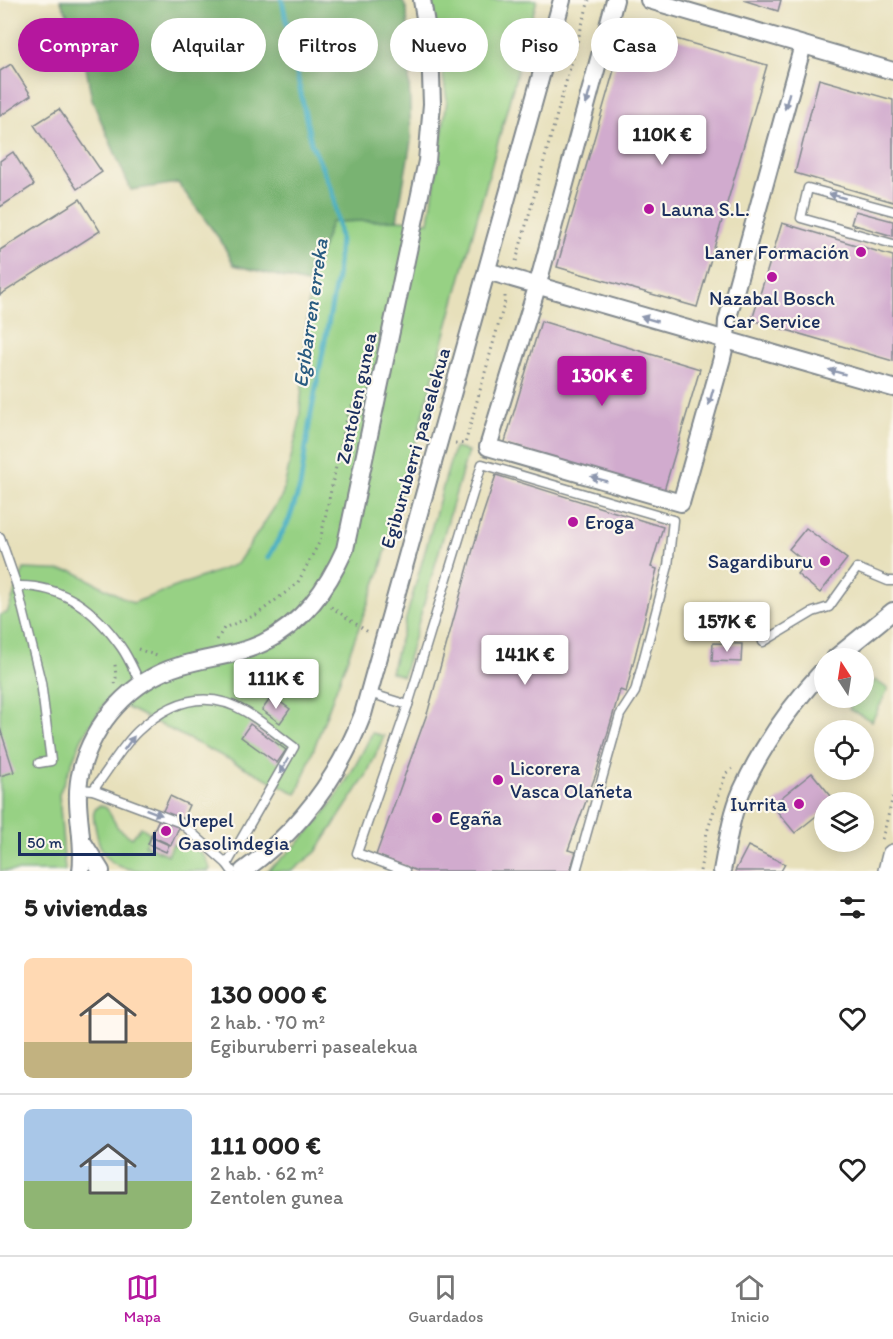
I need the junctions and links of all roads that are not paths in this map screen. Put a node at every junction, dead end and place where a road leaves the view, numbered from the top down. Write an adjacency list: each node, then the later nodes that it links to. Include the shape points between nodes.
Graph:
1 (422, 0): 22 (street, Zentolen gunea, via 432,93 427,161 345,549 318,598 284,630 240,652 178,666)
2 (562, 0): 9 (street, Egiburuberri pasealekua)
3 (615, 0): 10 (street, one-way to 10)
4 (650, 0): 5 (street)
5 (803, 45): 6 (street); 11 (street, one-way to 11, via 727,321)
6 (893, 71)
7 (893, 211): 8 (lane, one-way to 8, via 808,188 801,218)
8 (893, 244)
9 (487, 271): 10 (street); 23 (street, Egiburuberri pasealekua)
10 (537, 286): 11 (street, one-way to 10); 11 (street, one-way to 10, via 681,502 488,447)
11 (726, 340): 12 (street, one-way to 11)
12 (893, 388)
13 (0, 537): 15 (lane)
14 (893, 581): 19 (lane, via 857,568 829,607 813,612)
15 (16, 586): 22 (lane, via 38,585 65,595 91,612 122,648); 25 (lane, via 41,682 51,761)
16 (893, 611): 18 (street)
17 (893, 624): 18 (street)
18 (867, 632): 20 (street)
19 (763, 642)
20 (847, 648)
21 (814, 680): 35 (street, via 763,751 741,792)
22 (141, 685): 26 (street, Zentolen gunea, via 125,697 99,729 81,772)
23 (369, 693): 24 (lane); 32 (street, Egiburuberri pasealekua, via 354,738 330,782 296,826)
24 (408, 705): 33 (lane, via 357,853); 34 (lane, via 482,464 673,520 668,566 635,692 620,715)
25 (39, 763)
26 (86, 789): 27 (street, Zentolen gunea, via 77,804); 29 (lane, one-way to 29, via 181,823); 29 (lane, one-way to 29, via 137,732 165,710 199,698 224,702 246,712 294,747)
27 (80, 835): 30 (street, Zentolen gunea); 31 (street, Zentolen gunea)
28 (887, 847): 36 (street)
29 (229, 867)
30 (81, 871)
31 (101, 871)
32 (243, 871)
33 (405, 871)
34 (576, 871)
35 (722, 871)
36 (889, 871)

